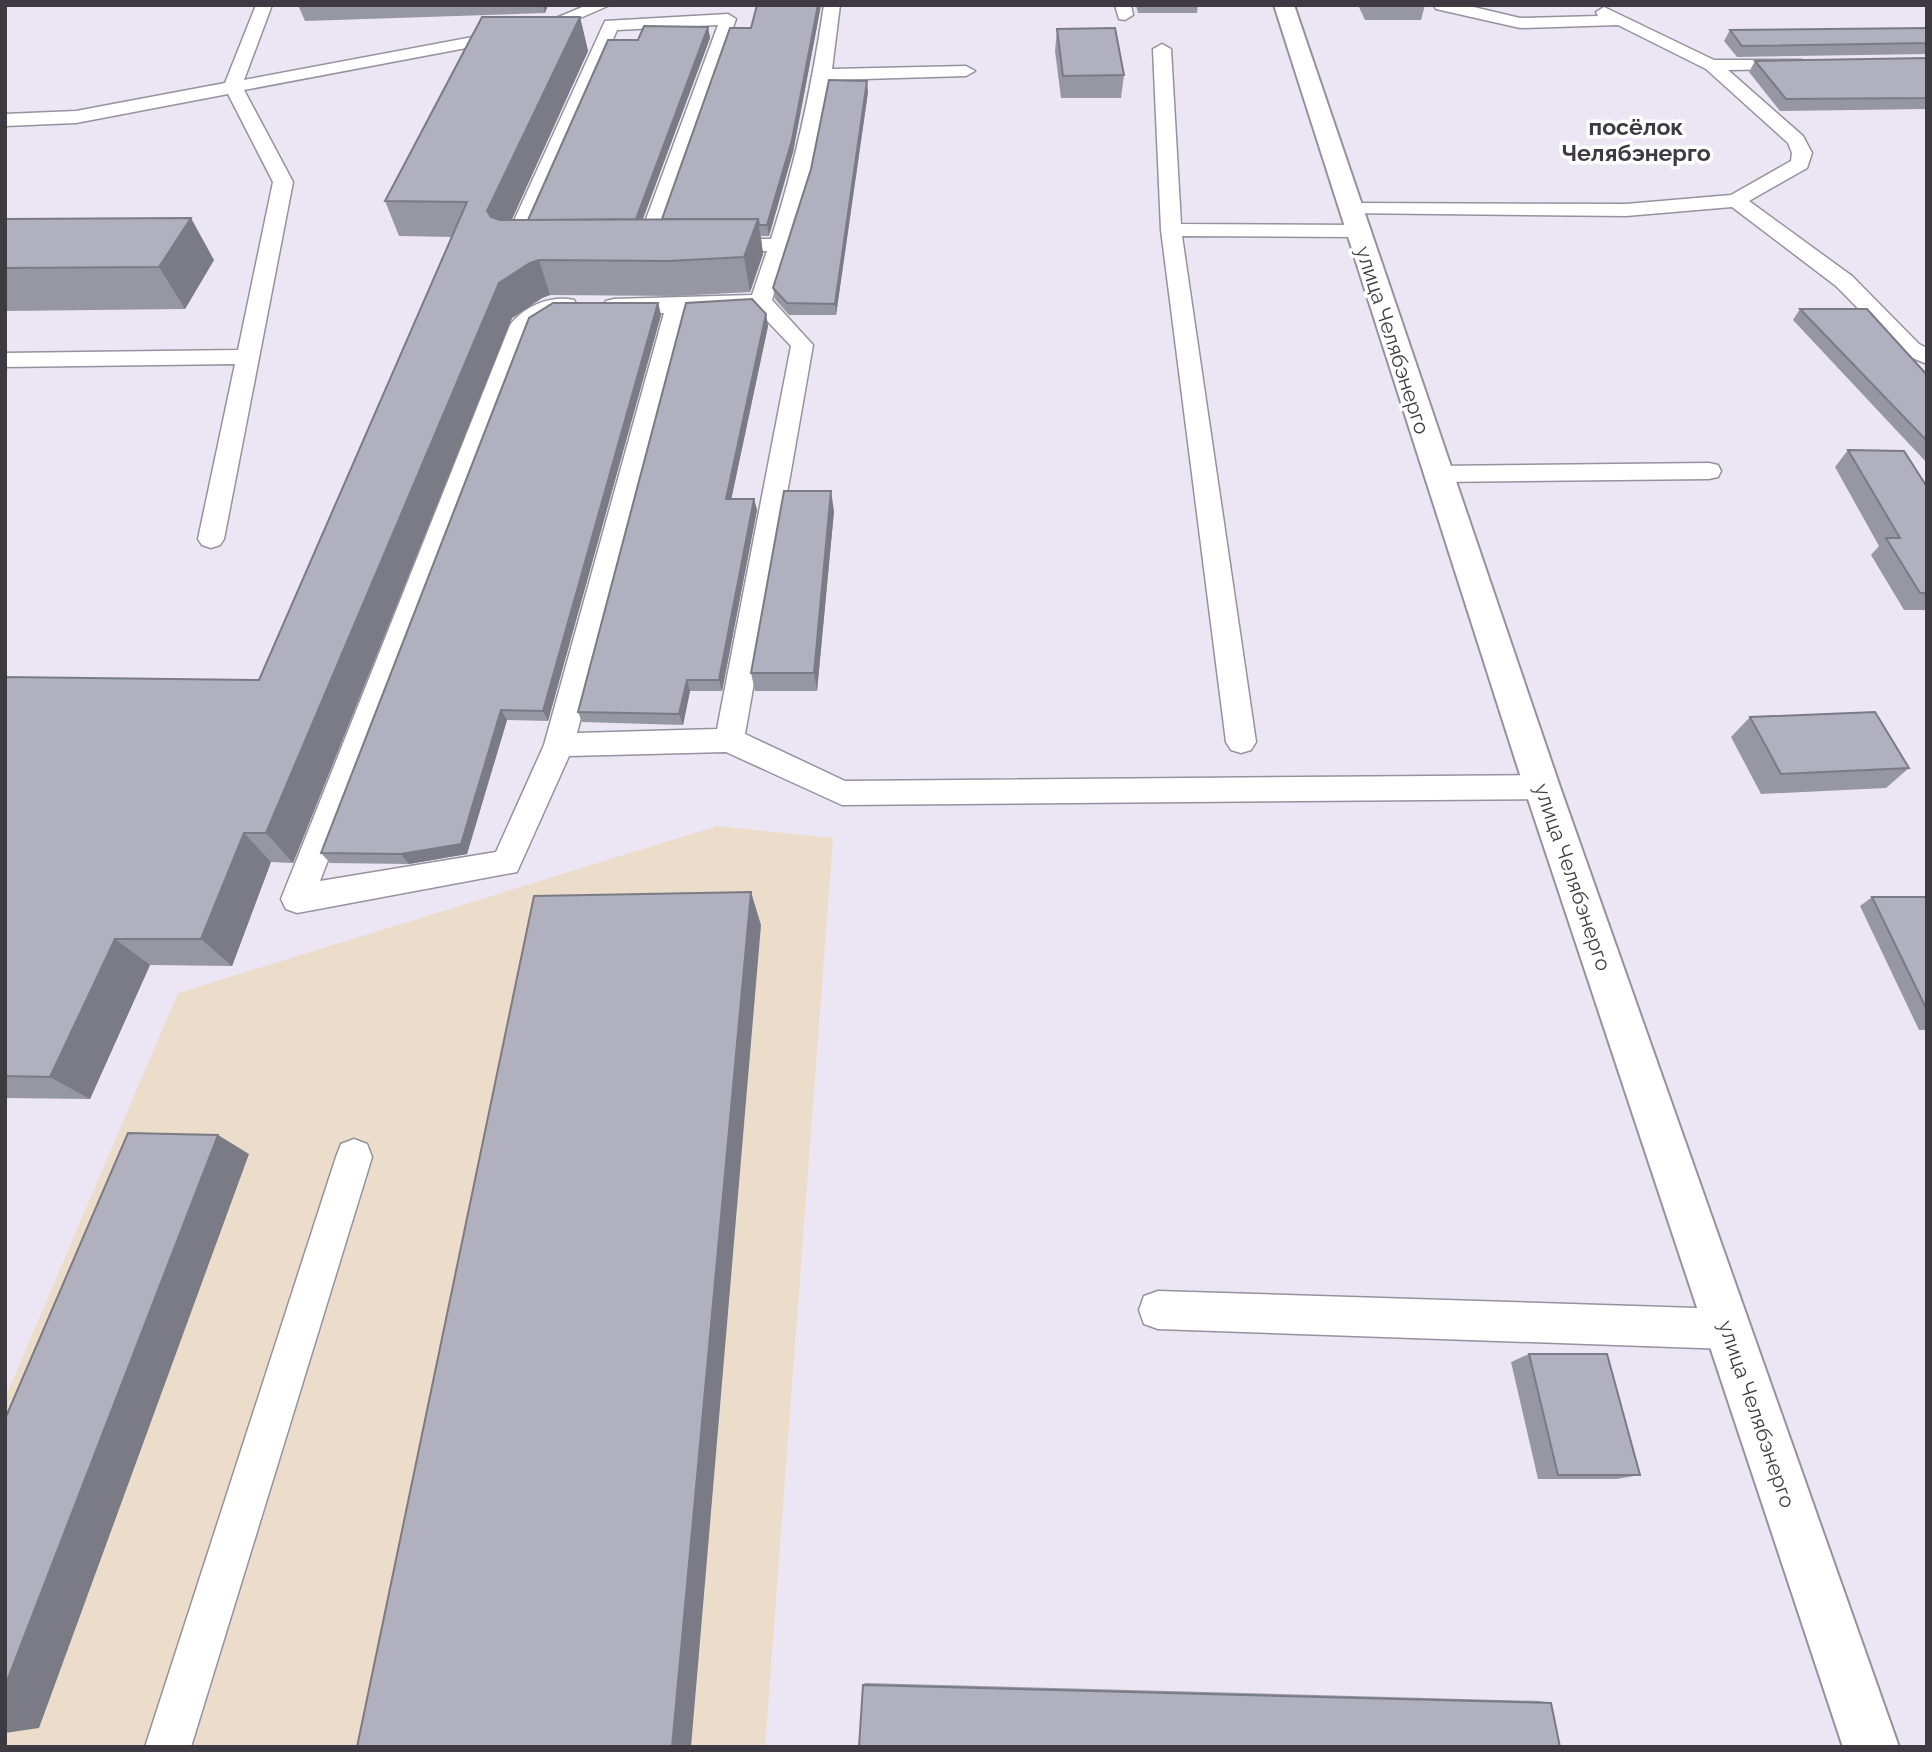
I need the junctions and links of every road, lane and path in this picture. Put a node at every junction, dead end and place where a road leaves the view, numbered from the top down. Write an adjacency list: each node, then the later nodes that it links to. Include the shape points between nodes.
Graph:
1 (264, 5): 13 (lane)
2 (602, 5): 13 (lane, via 546,28)
3 (832, 5): 12 (lane)
4 (1284, 5): 16 (street, улица Челябэнерго)
5 (1442, 5): 7 (lane, via 1520,23)
6 (1588, 5): 7 (lane)
7 (1621, 20): 10 (lane)
8 (1163, 49): 17 (lane)
9 (1819, 63): 10 (lane)
10 (1712, 65): 15 (lane, via 1796,140 1802,153 1800,164)
11 (966, 71): 12 (lane)
12 (822, 75): 19 (lane, via 800,180)
13 (233, 86): 14 (lane, via 76,117); 24 (lane, via 282,182)
14 (5, 120)
15 (1736, 201): 16 (lane, via 1626,210); 25 (lane, via 1844,281 1911,349)
16 (1354, 220): 17 (lane); 28 (street, улица Челябэнерго)
17 (1171, 230): 31 (lane)
18 (699, 245): 19 (lane)
19 (779, 245): 22 (lane)
20 (673, 246): 21 (lane, via 640,246 728,19 611,25 512,247)
21 (539, 247)
22 (761, 301): 23 (lane); 30 (lane, via 802,345)
23 (677, 306): 32 (lane); 32 (lane, via 551,305 522,325 298,899 506,863)
24 (247, 357): 26 (lane); 29 (lane)
25 (1927, 357)
26 (5, 360)
27 (1709, 471): 28 (lane)
28 (1438, 474): 33 (street, улица Челябэнерго)
29 (211, 539)
30 (729, 740): 32 (lane); 33 (lane, via 842,793)
31 (1241, 742)
32 (559, 745)
33 (1542, 787): 36 (street, улица Челябэнерго)
34 (354, 1157): 37 (lane)
35 (1157, 1310): 36 (lane)
36 (1728, 1329): 38 (street, улица Челябэнерго)
37 (168, 1747)
38 (1871, 1747)

